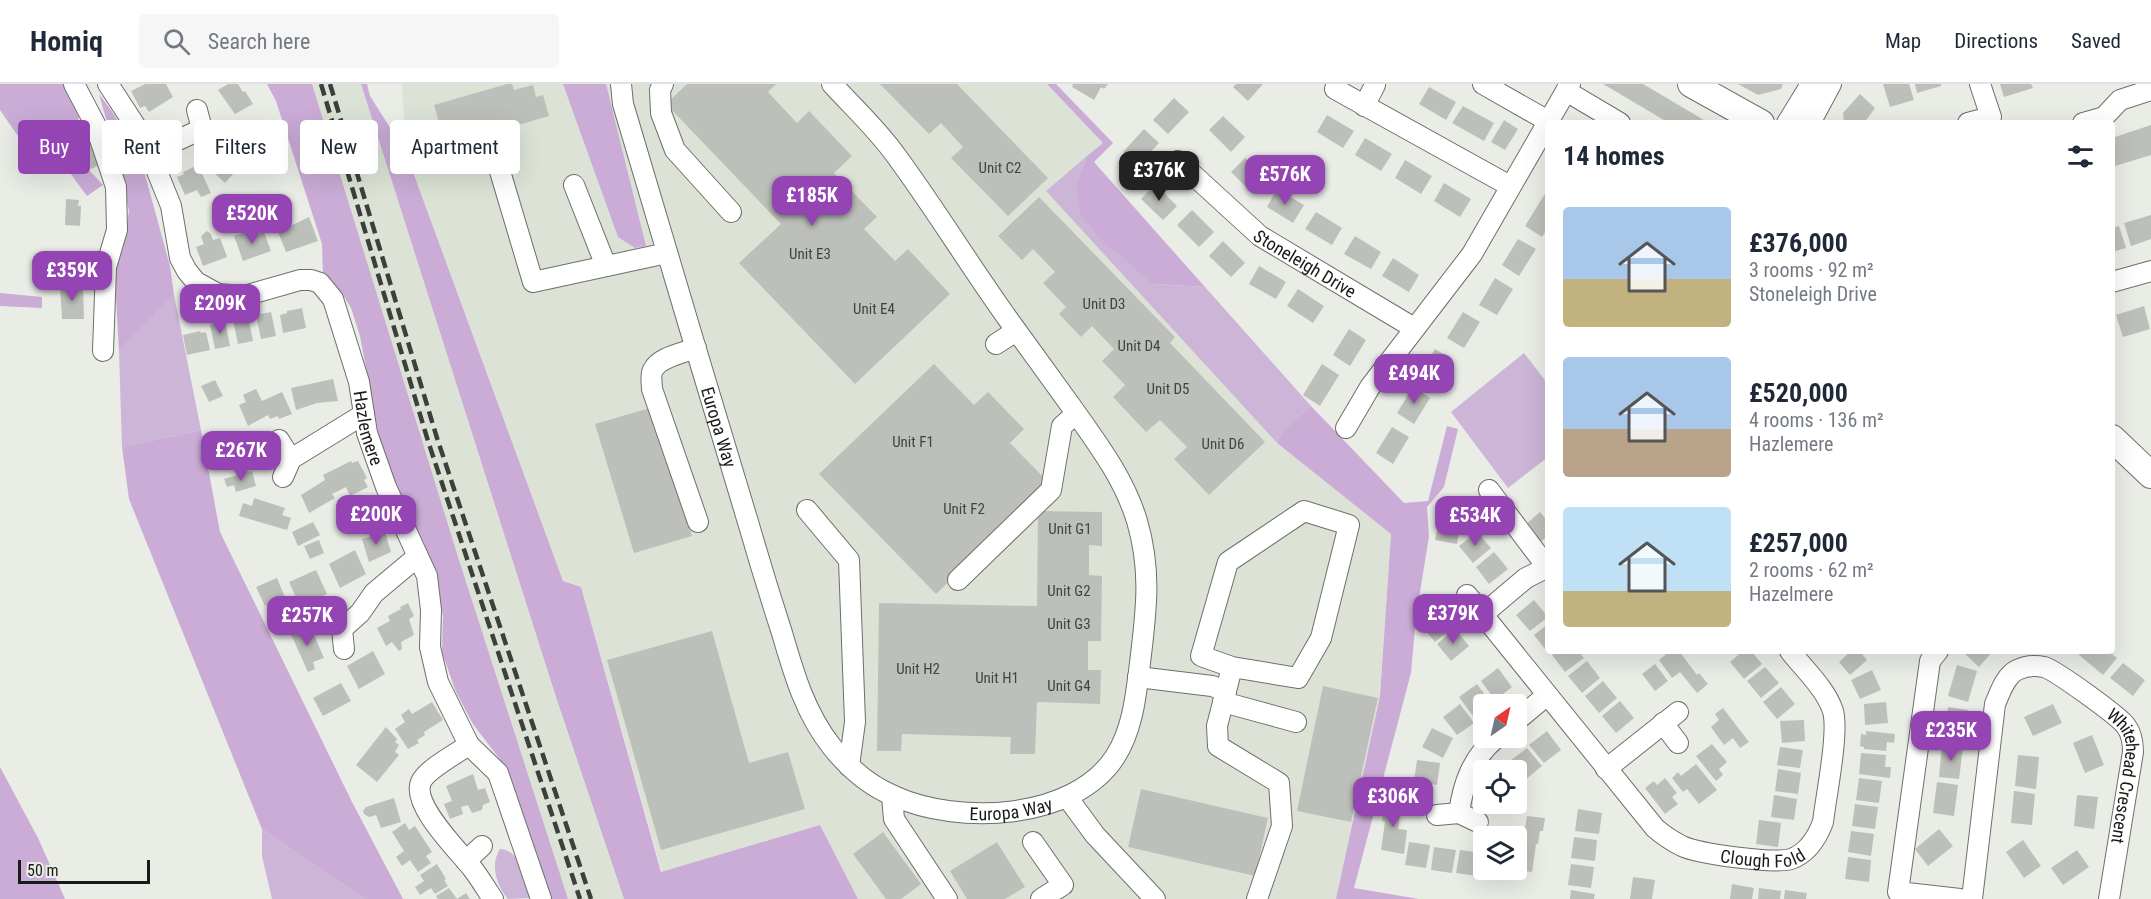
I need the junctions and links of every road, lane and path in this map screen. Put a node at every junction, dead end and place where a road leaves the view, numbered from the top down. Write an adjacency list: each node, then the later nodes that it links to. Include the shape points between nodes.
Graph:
1 (74, 84): 42 (street, via 95,124 116,187 117,230 105,267)
2 (108, 84): 17 (street, Hazlemere)
3 (621, 84): 34 (street, Europa Way, via 623,104)
4 (663, 84): 33 (street, via 661,113 675,150)
5 (833, 84): 39 (street, Europa Way, via 895,153)
6 (1482, 84): 18 (street)
7 (1691, 84): 21 (main road)
8 (1811, 84): 22 (street)
9 (1831, 84): 23 (street)
10 (1980, 84): 24 (street, via 1991,117)
11 (1375, 85): 15 (street)
12 (1568, 88): 19 (street); 20 (street)
13 (1335, 89): 15 (street)
14 (2151, 90): 25 (street, via 2120,100 2104,117)
15 (1364, 106): 32 (street)
16 (197, 110): 27 (street, via 206,136)
17 (132, 120)
18 (1545, 120)
19 (1549, 120)
20 (1616, 120)
21 (1756, 120)
22 (1789, 120)
23 (1812, 120)
24 (1980, 120)
25 (2094, 120)
26 (1545, 127): 32 (street)
27 (182, 143)
28 (1179, 160): 38 (street, Stoneleigh Drive, via 1260,237)
29 (158, 174): 43 (street, Hazlemere, via 171,206 180,258 196,282 218,294 244,296 300,280 320,282 328,291 359,382)
30 (501, 174): 35 (street, via 533,282)
31 (574, 185): 35 (street)
32 (1510, 186): 38 (street, via 1472,254)
33 (731, 212)
34 (667, 253): 35 (street); 41 (street, Europa Way)
35 (606, 266)
36 (2151, 271): 37 (street)
37 (2115, 281)
38 (1414, 328): 45 (street, via 1370,387)
39 (1017, 331): 40 (street); 44 (street, Europa Way)
40 (996, 344)
41 (696, 348): 53 (street, via 659,363 652,371 652,388); 72 (street, Europa Way, via 800,694 830,745)
42 (103, 351)
43 (364, 414): 48 (street); 54 (street, Hazlemere, via 386,487)
44 (1076, 414): 57 (street, via 1062,426 1051,490); 64 (street, Europa Way, via 1124,486 1137,523 1148,599)
45 (1346, 428)
46 (279, 440): 48 (street)
47 (2115, 441): 49 (main road)
48 (291, 459): 50 (street)
49 (2151, 475)
50 (283, 477)
51 (1489, 490): 55 (street)
52 (807, 510): 72 (street, via 849,560 855,722)
53 (698, 522)
54 (417, 556): 60 (street, via 374,593 360,613 334,624); 70 (street, Hazlemere, via 427,576 430,647 438,682)
55 (1545, 564)
56 (1545, 568): 59 (street, via 1526,578)
57 (958, 580)
58 (1467, 595): 59 (street, Clough Fold)
59 (1482, 615): 65 (street, Clough Fold)
60 (344, 649)
61 (1792, 654): 73 (street, Clough Fold, via 1833,711 1834,729 1819,834 1802,854 1774,861 1683,847 1655,828)
62 (1936, 654): 88 (street, via 1930,661 1898,891)
63 (1232, 667): 63 (street, via 1298,678 1322,638 1348,525 1304,511 1228,562 1201,656); 66 (street)
64 (1138, 677): 66 (street, via 1212,686); 75 (street, Europa Way, via 1134,708 1115,756 1097,778)
65 (1546, 696): 67 (street); 73 (street, Clough Fold)
66 (1224, 697): 68 (street); 87 (street, via 1217,726 1218,746 1279,783 1282,826)
67 (1527, 712)
68 (1296, 722)
69 (1678, 743): 73 (street, via 1670,718)
70 (469, 745): 81 (street, via 425,775 420,783 423,803); 83 (street, Hazlemere, via 498,773)
71 (1487, 748): 76 (street, via 1469,773)
72 (849, 766): 74 (street, Europa Way)
73 (1606, 769)
74 (892, 796): 75 (street, Europa Way, via 928,808 961,813 1034,808); 84 (street, via 894,819)
75 (1067, 797): 86 (street, via 1095,835)
76 (1459, 813): 77 (street); 78 (street)
77 (1437, 815)
78 (1478, 822)
79 (1033, 842): 85 (street, via 1063,885)
80 (482, 846): 81 (street)
81 (466, 861): 82 (street)
82 (494, 899)
83 (541, 899)
84 (947, 899)
85 (1041, 899)
86 (1155, 899)
87 (1257, 899)
88 (1960, 899)
89 (1972, 899): 90 (street, Whitehead Crescent, via 1995,704 2014,671 2027,666 2043,666 2058,673 2125,724 2132,738)
90 (2109, 899)

